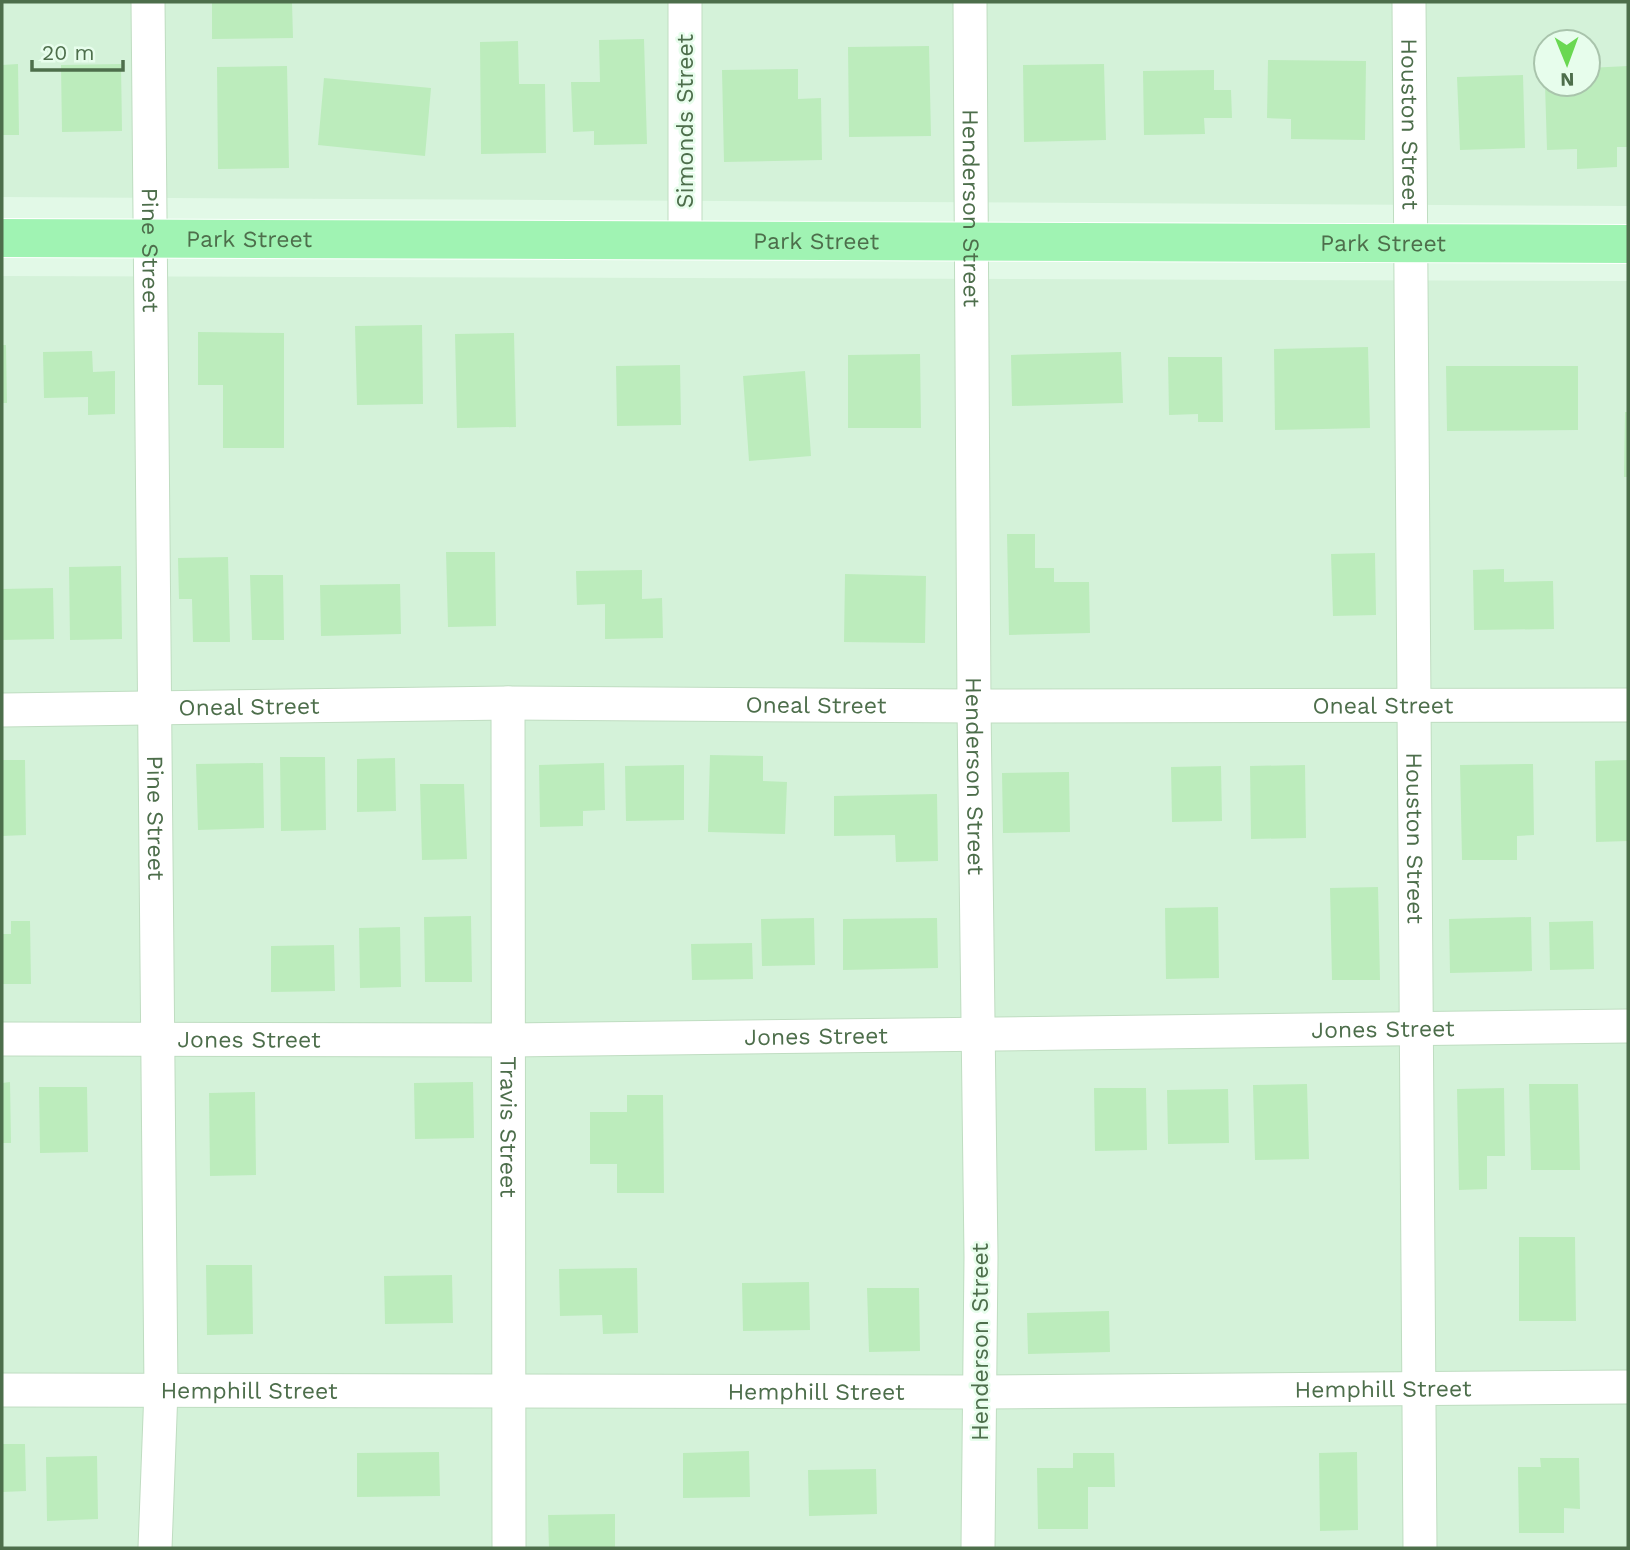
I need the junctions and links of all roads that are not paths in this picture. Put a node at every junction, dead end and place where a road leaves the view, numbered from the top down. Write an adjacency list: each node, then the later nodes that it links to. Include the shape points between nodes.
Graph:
1 (148, 2): 6 (street, Pine Street)
2 (685, 2): 7 (street, Simonds Street)
3 (970, 2): 8 (street, Henderson Street)
4 (1409, 2): 9 (street, Houston Street)
5 (2, 238): 6 (main road, Park Street)
6 (151, 239): 7 (main road, Park Street); 16 (street, Pine Street)
7 (685, 241): 8 (main road, Park Street)
8 (971, 242): 9 (main road, Park Street); 13 (street, Henderson Street)
9 (1409, 243): 10 (main road, Park Street); 14 (street, Houston Street)
10 (1628, 244)
11 (509, 703): 13 (street, Oneal Street); 16 (street, Oneal Street); 21 (street, Travis Street)
12 (1628, 705): 14 (street, Oneal Street)
13 (974, 706): 14 (street, Oneal Street); 19 (street, Henderson Street)
14 (1413, 706): 18 (street, Houston Street)
15 (2, 710): 16 (street, Oneal Street)
16 (153, 710): 22 (street, Pine Street)
17 (1628, 1026): 18 (street, Jones Street)
18 (1416, 1030): 19 (street, Jones Street); 24 (street, Houston Street)
19 (979, 1036): 21 (street, Jones Street); 28 (street, Henderson Street)
20 (2, 1039): 22 (street, Jones Street)
21 (510, 1040): 22 (street, Jones Street); 27 (street, Travis Street)
22 (158, 1041): 26 (street, Pine Street)
23 (1628, 1387): 24 (street, Hemphill Street)
24 (1420, 1388): 28 (street, Hemphill Street); 32 (street, Houston Street)
25 (2, 1390): 26 (street, Hemphill Street)
26 (161, 1390): 27 (street, Hemphill Street); 29 (street, Pine Street)
27 (510, 1391): 28 (street, Hemphill Street); 30 (street, Travis Street)
28 (981, 1392): 31 (street, Henderson Street)
29 (155, 1548)
30 (509, 1548)
31 (978, 1548)
32 (1420, 1548)

